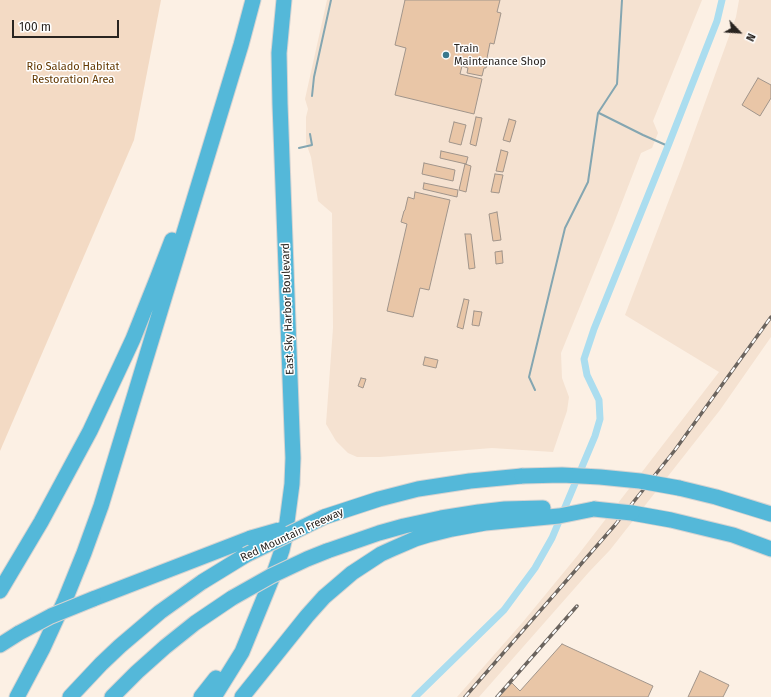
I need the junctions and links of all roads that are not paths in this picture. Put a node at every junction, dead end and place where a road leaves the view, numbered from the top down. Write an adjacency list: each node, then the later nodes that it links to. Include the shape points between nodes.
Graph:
1 (252, 0): 9 (highway, via 235,44 190,190 144,312 73,463); 12 (highway, via 101,506 62,605)
2 (284, 0): 4 (highway, East Sky Harbor Boulevard, via 279,53)
3 (290, 0): 4 (highway)
4 (280, 97): 10 (highway, East Sky Harbor Boulevard, via 293,471 282,550)
5 (522, 514): 8 (highway, bridge, via 570,508 632,513 708,528); 14 (highway, bridge, via 479,512 416,523 367,537 307,559 232,598 201,619 165,647); 17 (highway, via 415,539 392,548 361,566 316,606)
6 (771, 514): 7 (highway, Red Mountain Freeway, bridge, via 679,488 640,481 555,475 464,481 418,489)
7 (324, 517): 11 (highway, bridge, via 251,538 93,599 39,622); 13 (highway, Red Mountain Freeway, bridge, via 246,555 202,582 160,612 120,646)
8 (771, 549)
9 (0, 591)
10 (258, 613): 15 (highway, via 230,658); 16 (highway, via 242,652)
11 (0, 645)
12 (17, 697)
13 (70, 697)
14 (112, 697)
15 (201, 697)
16 (214, 697)
17 (242, 697)

